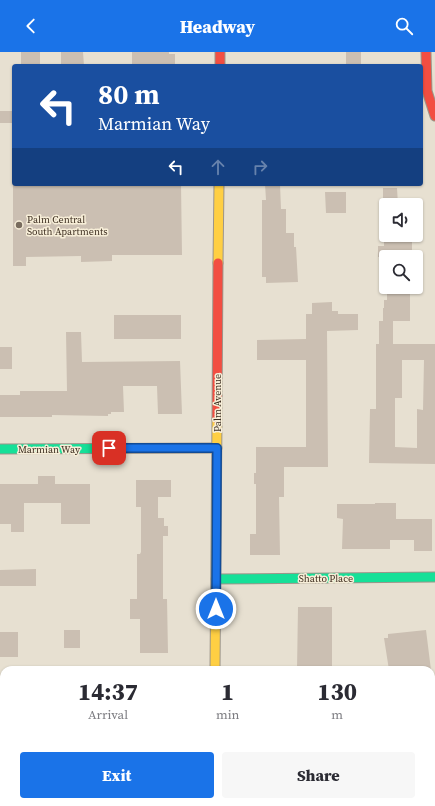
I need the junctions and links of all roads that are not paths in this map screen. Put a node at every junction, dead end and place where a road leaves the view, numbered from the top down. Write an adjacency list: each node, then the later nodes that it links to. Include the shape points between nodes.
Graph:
1 (220, 52): 3 (street)
2 (426, 52): 4 (street, via 427,91)
3 (220, 64)
4 (435, 116)
5 (219, 186): 6 (street, Palm Avenue)
6 (217, 448): 7 (street, Marmian Way); 9 (street, Palm Avenue)
7 (0, 449)
8 (435, 577): 9 (street, Shatto Place)
9 (216, 579): 10 (street, Palm Avenue)
10 (215, 666)

